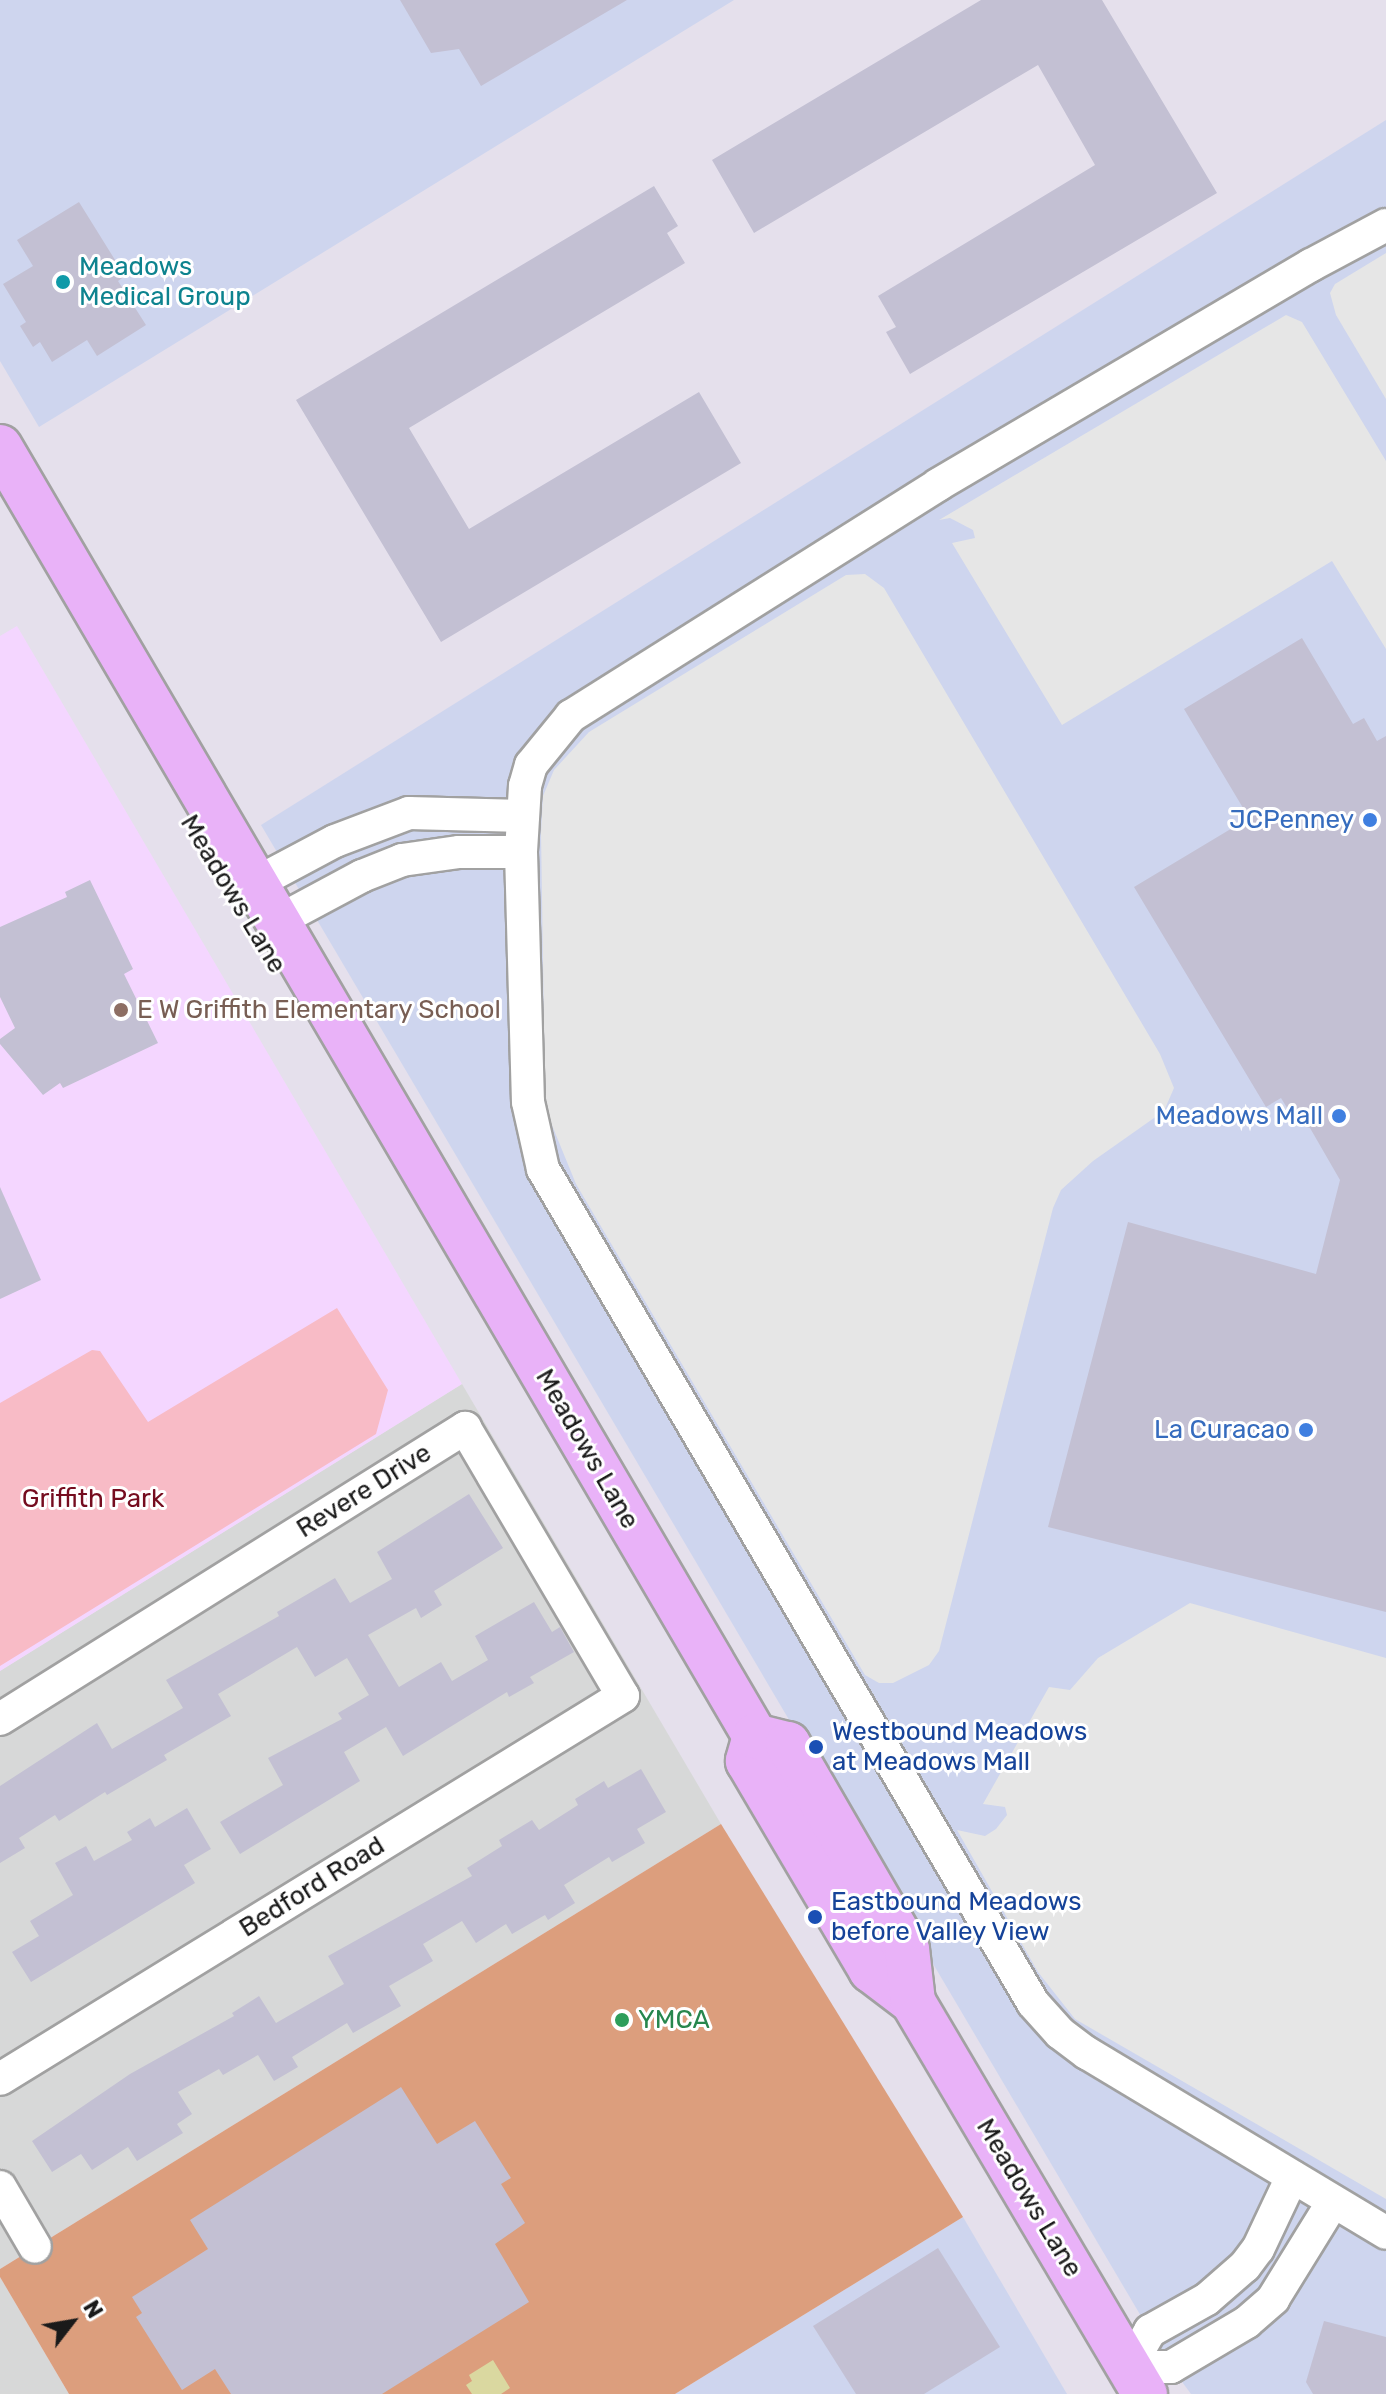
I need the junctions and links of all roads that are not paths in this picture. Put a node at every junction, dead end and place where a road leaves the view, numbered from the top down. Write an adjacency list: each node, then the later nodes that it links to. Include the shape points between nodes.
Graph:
1 (1386, 225): 4 (street, via 938,485 571,716 531,765)
2 (0, 447): 3 (street, Meadows Lane)
3 (140, 684): 6 (street, Meadows Lane); 8 (street, Meadows Lane, via 170,788 318,1039)
4 (523, 816): 5 (street); 6 (street, via 409,813 335,841)
5 (521, 852): 7 (street, via 459,852 402,860); 12 (street, via 529,1118 536,1152 558,1200 1033,2003 1087,2053)
6 (256, 883): 7 (street, Meadows Lane)
7 (278, 921): 8 (street, Meadows Lane)
8 (420, 1162): 17 (street, Meadows Lane, via 755,1736 748,1761 871,1970 913,2002)
9 (623, 1696): 10 (street, Revere Drive, via 465,1428); 11 (street, Bedford Road)
10 (0, 1719)
11 (0, 2079)
12 (1292, 2177): 14 (street); 17 (street, via 1245,2266 1207,2299 1150,2331)
13 (0, 2187): 16 (street)
14 (1333, 2202): 15 (street); 17 (street, via 1273,2299 1247,2322 1171,2367)
15 (1386, 2233)
16 (35, 2247)
17 (1137, 2380)

